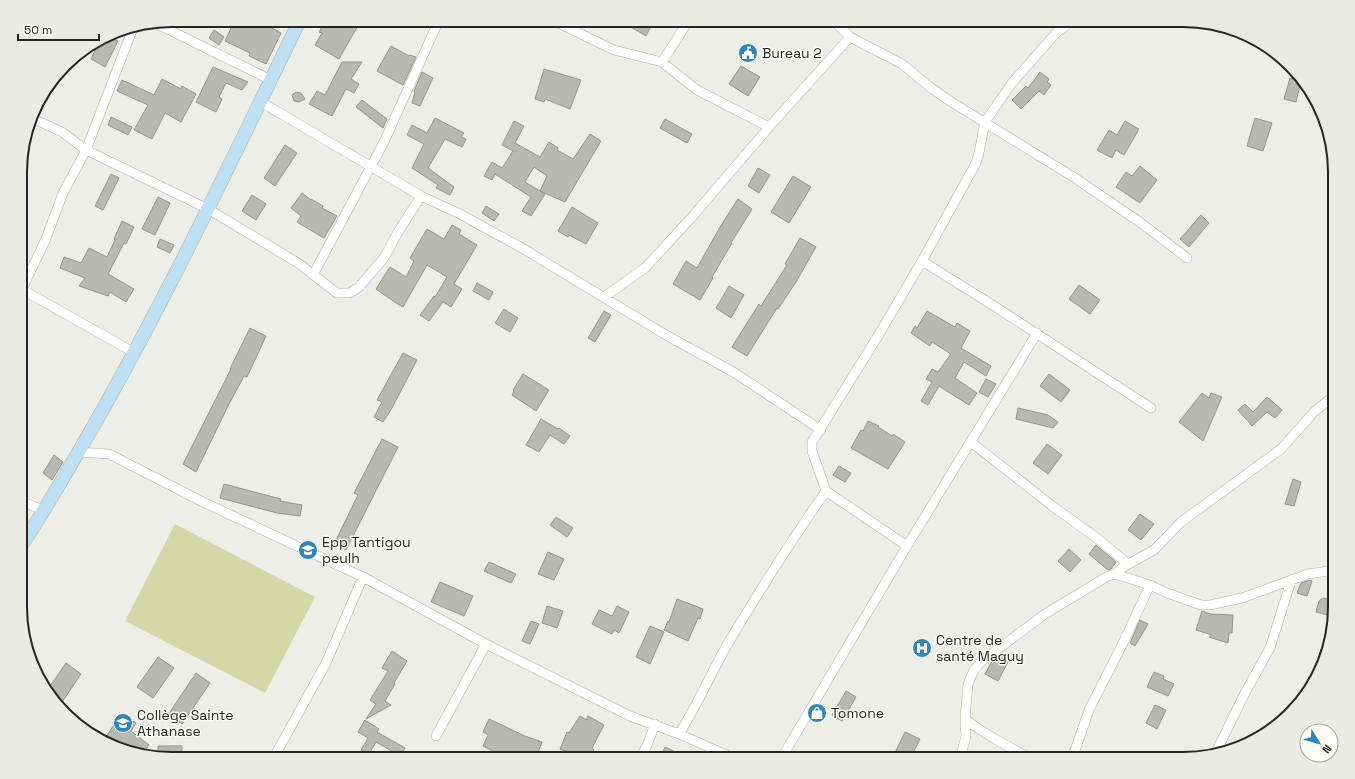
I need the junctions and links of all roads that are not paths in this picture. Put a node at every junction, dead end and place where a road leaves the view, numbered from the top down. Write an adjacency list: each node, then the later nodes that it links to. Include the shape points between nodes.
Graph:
1 (163, 27): 11 (street)
2 (297, 27): 11 (main road)
3 (436, 27): 17 (street)
4 (566, 27): 10 (street, via 614,50)
5 (684, 27): 10 (street)
6 (840, 27): 9 (street)
7 (1064, 27): 14 (street, via 1012,83)
8 (131, 33): 16 (street)
9 (850, 37): 14 (street, via 902,64 931,88); 15 (street)
10 (662, 62): 15 (street, via 697,90)
11 (271, 80): 12 (main road)
12 (261, 102): 17 (street); 19 (main road)
13 (40, 122): 16 (street, via 62,132)
14 (985, 122): 20 (street, via 1075,178); 21 (street, via 976,163)
15 (769, 127): 25 (street, via 645,268)
16 (86, 150): 19 (street); 23 (street, via 63,193 45,241)
17 (371, 166): 18 (street); 22 (street)
18 (421, 196): 22 (street, via 384,258 359,287 350,293 337,293); 25 (street, via 522,248)
19 (208, 209): 22 (street, via 298,263); 27 (main road)
20 (1187, 258)
21 (922, 261): 26 (street); 30 (street)
22 (313, 275)
23 (27, 279)
24 (27, 292): 27 (street)
25 (604, 297): 30 (street, via 735,373)
26 (1037, 333): 29 (street); 31 (street)
27 (135, 353): 32 (main road)
28 (1328, 401): 38 (street, via 1314,412 1281,449 1181,522 1154,550)
29 (1151, 408)
30 (820, 430): 33 (street, via 812,442 812,451)
31 (971, 442): 37 (street); 38 (street, via 1027,488 1098,538)
32 (78, 452): 35 (main road); 41 (street, via 109,454 203,502)
33 (826, 491): 37 (street); 47 (street, via 748,611)
34 (27, 504): 35 (street)
35 (45, 511): 36 (main road)
36 (27, 537)
37 (907, 546): 53 (street)
38 (1128, 564): 40 (street)
39 (1328, 571): 42 (street, via 1308,574)
40 (1115, 574): 43 (street); 45 (street, via 1045,614 982,661 974,670 968,684)
41 (363, 577): 44 (street); 50 (street, via 326,663)
42 (1290, 581): 43 (street, via 1242,598 1210,605 1201,605); 49 (street, via 1270,648)
43 (1150, 586): 56 (street, via 1089,710)
44 (486, 644): 46 (street, via 630,716); 48 (street)
45 (965, 720): 54 (street, via 966,736); 55 (street)
46 (655, 724): 47 (street); 51 (street)
47 (679, 734): 52 (street)
48 (436, 736)
49 (1218, 748)
50 (277, 752)
51 (644, 752)
52 (720, 752)
53 (786, 752)
54 (962, 752)
55 (1019, 752)
56 (1074, 752)

